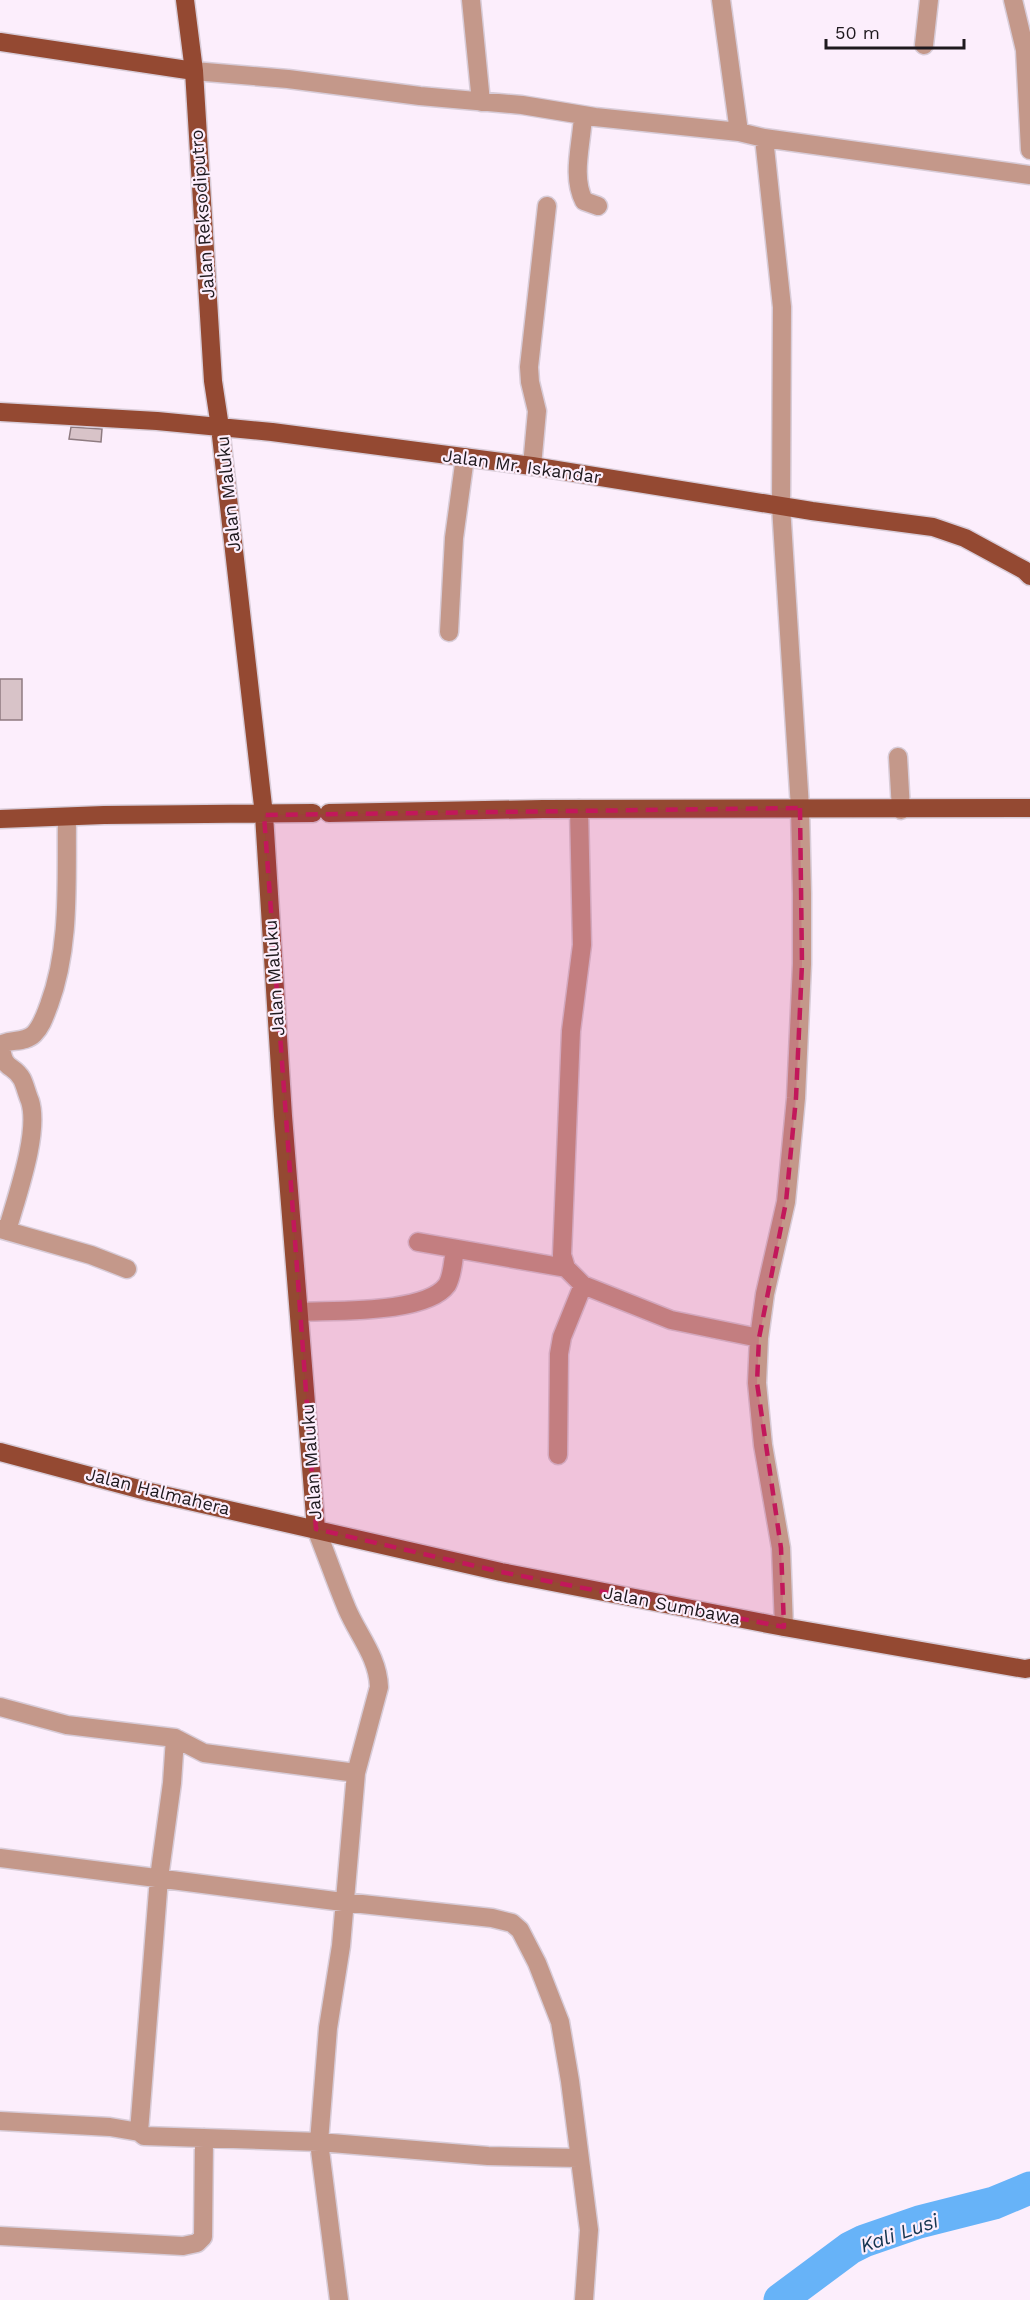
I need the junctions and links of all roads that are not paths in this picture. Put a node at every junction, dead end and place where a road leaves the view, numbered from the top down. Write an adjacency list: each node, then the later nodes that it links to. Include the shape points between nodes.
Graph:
1 (186, 0): 8 (main road, Jalan Reksodiputro)
2 (471, 0): 9 (street)
3 (721, 0): 11 (street)
4 (929, 0): 7 (street)
5 (1012, 0): 13 (street, via 1025,50)
6 (0, 42): 8 (main road)
7 (924, 45)
8 (194, 70): 9 (street); 18 (main road, Jalan Reksodiputro, via 213,381)
9 (481, 102): 10 (street)
10 (583, 115): 11 (street); 16 (street, via 579,191 584,201)
11 (739, 132): 12 (street)
12 (764, 138): 14 (street); 21 (street, via 782,307)
13 (1030, 150)
14 (1030, 175)
15 (547, 206): 20 (street, via 529,366 537,411)
16 (598, 206)
17 (0, 412): 18 (main road, Jalan Mr. Iskandar)
18 (220, 427): 19 (main road, Jalan Mr. Iskandar); 29 (main road, Jalan Maluku)
19 (465, 457): 20 (main road, Jalan Mr. Iskandar); 23 (street, via 454,538)
20 (532, 466): 21 (main road, Jalan Mr. Iskandar)
21 (781, 506): 22 (main road, Jalan Mr. Iskandar, via 933,527 965,537); 25 (street)
22 (1030, 576)
23 (449, 632)
24 (898, 757): 28 (street)
25 (800, 808): 27 (main road); 28 (main road); 40 (street, via 802,963 796,1098 786,1202)
26 (1030, 808): 28 (main road)
27 (579, 809): 29 (main road); 36 (street, via 582,945 571,1031 562,1255)
28 (901, 810)
29 (264, 815): 30 (main road); 39 (main road, Jalan Maluku)
30 (67, 817): 31 (main road); 32 (street, via 65,929 58,982 34,1034)
31 (0, 819)
32 (1, 1045): 33 (street, via 3,1060 21,1077 31,1104 32,1128)
33 (4, 1230): 37 (street)
34 (418, 1242): 35 (street)
35 (455, 1249): 36 (street); 39 (street, via 447,1284 427,1298 394,1308)
36 (566, 1268): 38 (street)
37 (127, 1269)
38 (583, 1285): 40 (street, via 671,1320); 42 (street, via 559,1354)
39 (300, 1312): 43 (main road, Jalan Maluku)
40 (759, 1338): 44 (street, via 757,1383 781,1548)
41 (0, 1452): 43 (main road, Jalan Halmahera, via 150,1492)
42 (558, 1455)
43 (316, 1529): 44 (main road, Jalan Sumbawa, via 501,1572); 48 (street, via 348,1611 379,1675)
44 (784, 1627): 45 (main road, Jalan Sumbawa)
45 (1028, 1669)
46 (0, 1707): 47 (street, via 67,1725)
47 (175, 1738): 48 (street, via 204,1753); 50 (street)
48 (356, 1773): 51 (street)
49 (0, 1858): 50 (street)
50 (159, 1878): 51 (street); 53 (street)
51 (344, 1902): 55 (street); 56 (street, via 492,1918 512,1923 520,1930 560,2022)
52 (0, 2121): 53 (street)
53 (139, 2132): 54 (street, via 144,2136)
54 (204, 2138): 55 (street); 57 (street, via 202,2236 197,2243 183,2246)
55 (319, 2142): 56 (street, via 488,2156); 58 (street)
56 (578, 2158): 59 (street, via 589,2230)
57 (0, 2236)
58 (339, 2300)
59 (584, 2300)

